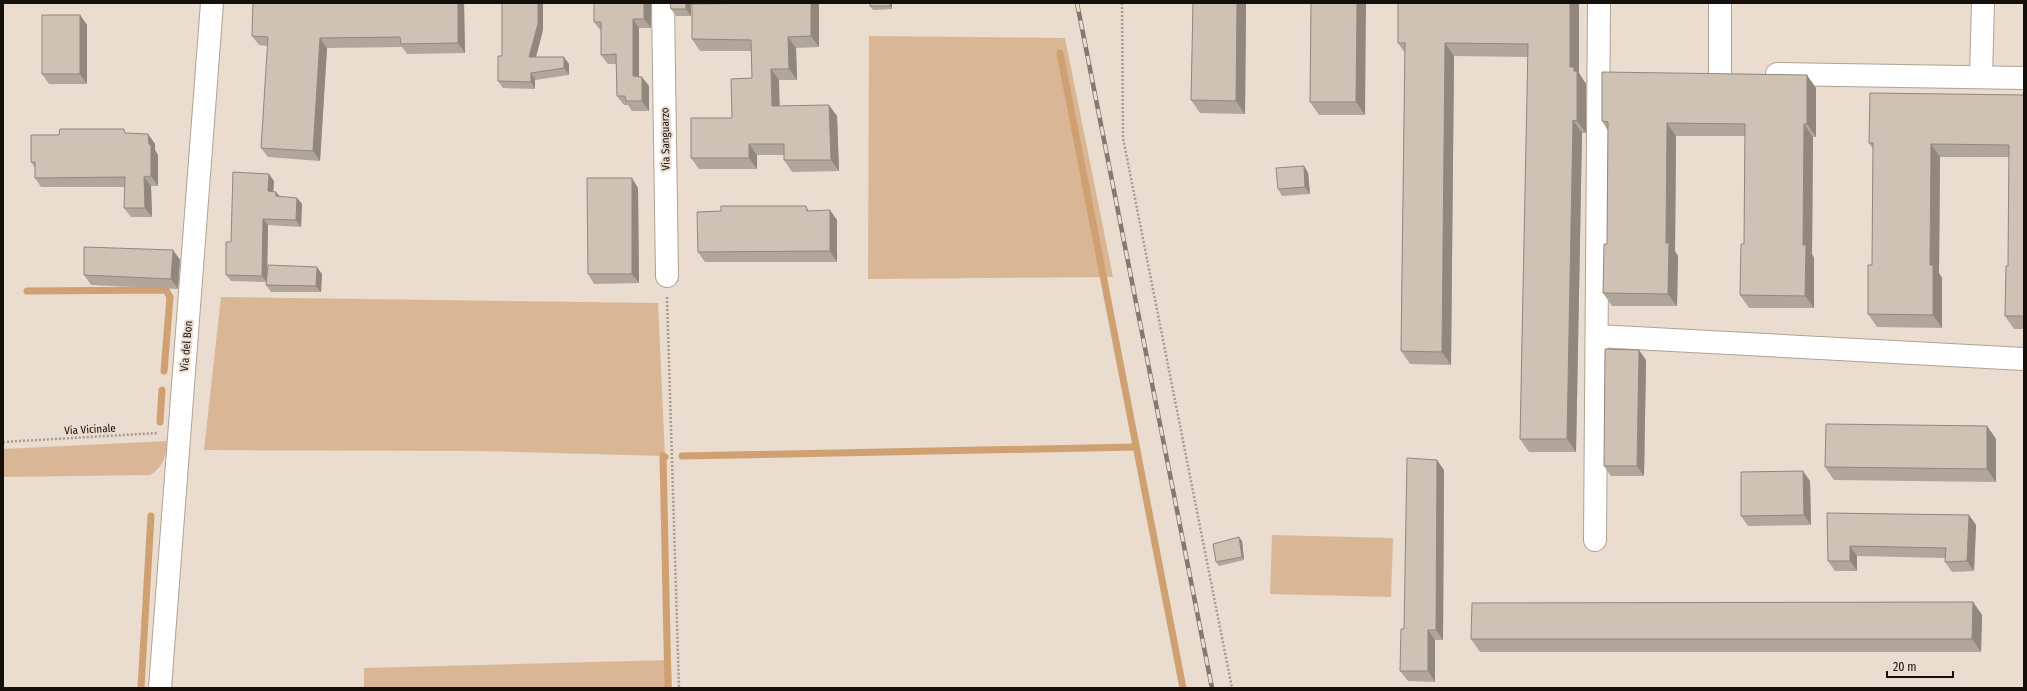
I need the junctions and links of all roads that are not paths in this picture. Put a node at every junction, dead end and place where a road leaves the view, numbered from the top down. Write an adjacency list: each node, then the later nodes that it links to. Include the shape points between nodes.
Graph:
1 (212, 3): 16 (street, Via del Bon)
2 (663, 3): 12 (street, Via Sanguarzo)
3 (1599, 3): 6 (street)
4 (1720, 3): 9 (street)
5 (1983, 3): 10 (street)
6 (1598, 72): 7 (street); 13 (street)
7 (1621, 72)
8 (1697, 74): 9 (street)
9 (1720, 74): 10 (street)
10 (1981, 77): 11 (street)
11 (2024, 78)
12 (667, 276)
13 (1596, 336): 14 (street); 15 (street)
14 (2024, 359)
15 (1595, 540)
16 (160, 688)

